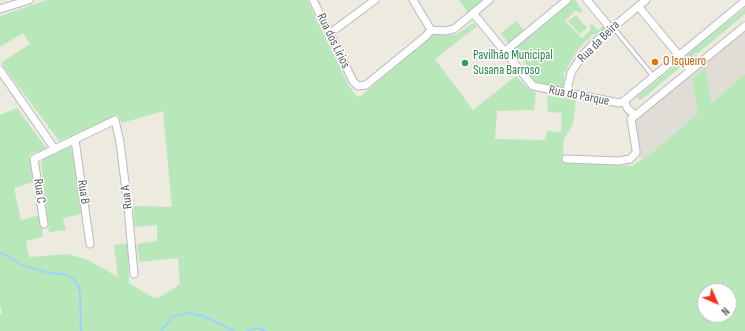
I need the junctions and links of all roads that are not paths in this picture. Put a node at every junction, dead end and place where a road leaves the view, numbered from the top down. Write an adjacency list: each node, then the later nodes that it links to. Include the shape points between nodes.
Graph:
1 (29, 0): 11 (street)
2 (313, 0): 16 (street, Rua dos Lírios)
3 (375, 0): 16 (street)
4 (413, 0): 15 (street)
5 (489, 0): 12 (street)
6 (567, 0): 17 (street)
7 (587, 0): 14 (street)
8 (646, 0): 10 (street, Rua da Beira)
9 (745, 1): 18 (street)
10 (638, 6): 14 (street, Rua da Beira); 18 (street)
11 (0, 9)
12 (473, 13): 15 (street, via 454,28 445,31); 17 (street, Rua do Parque)
13 (745, 26): 20 (street)
14 (612, 28): 21 (lane); 22 (street, Rua da Beira, via 594,43 578,62 569,80)
15 (431, 30): 16 (street, Rua dos Lírios, via 366,85 358,86)
16 (329, 34)
17 (504, 52): 22 (street, Rua do Parque, via 533,86)
18 (678, 54): 20 (street); 21 (street)
19 (0, 70): 26 (street)
20 (691, 70): 24 (street)
21 (653, 76): 23 (street)
22 (566, 94): 23 (street, Rua do Parque, via 616,103)
23 (624, 101): 24 (street)
24 (635, 115): 27 (street, via 630,121 636,153 630,159)
25 (75, 140): 26 (street); 29 (street, Rua B); 30 (street, Rua A, via 115,120 120,142)
26 (54, 148): 28 (street, Rua C, via 34,159)
27 (566, 159)
28 (44, 224)
29 (90, 244)
30 (134, 274)

